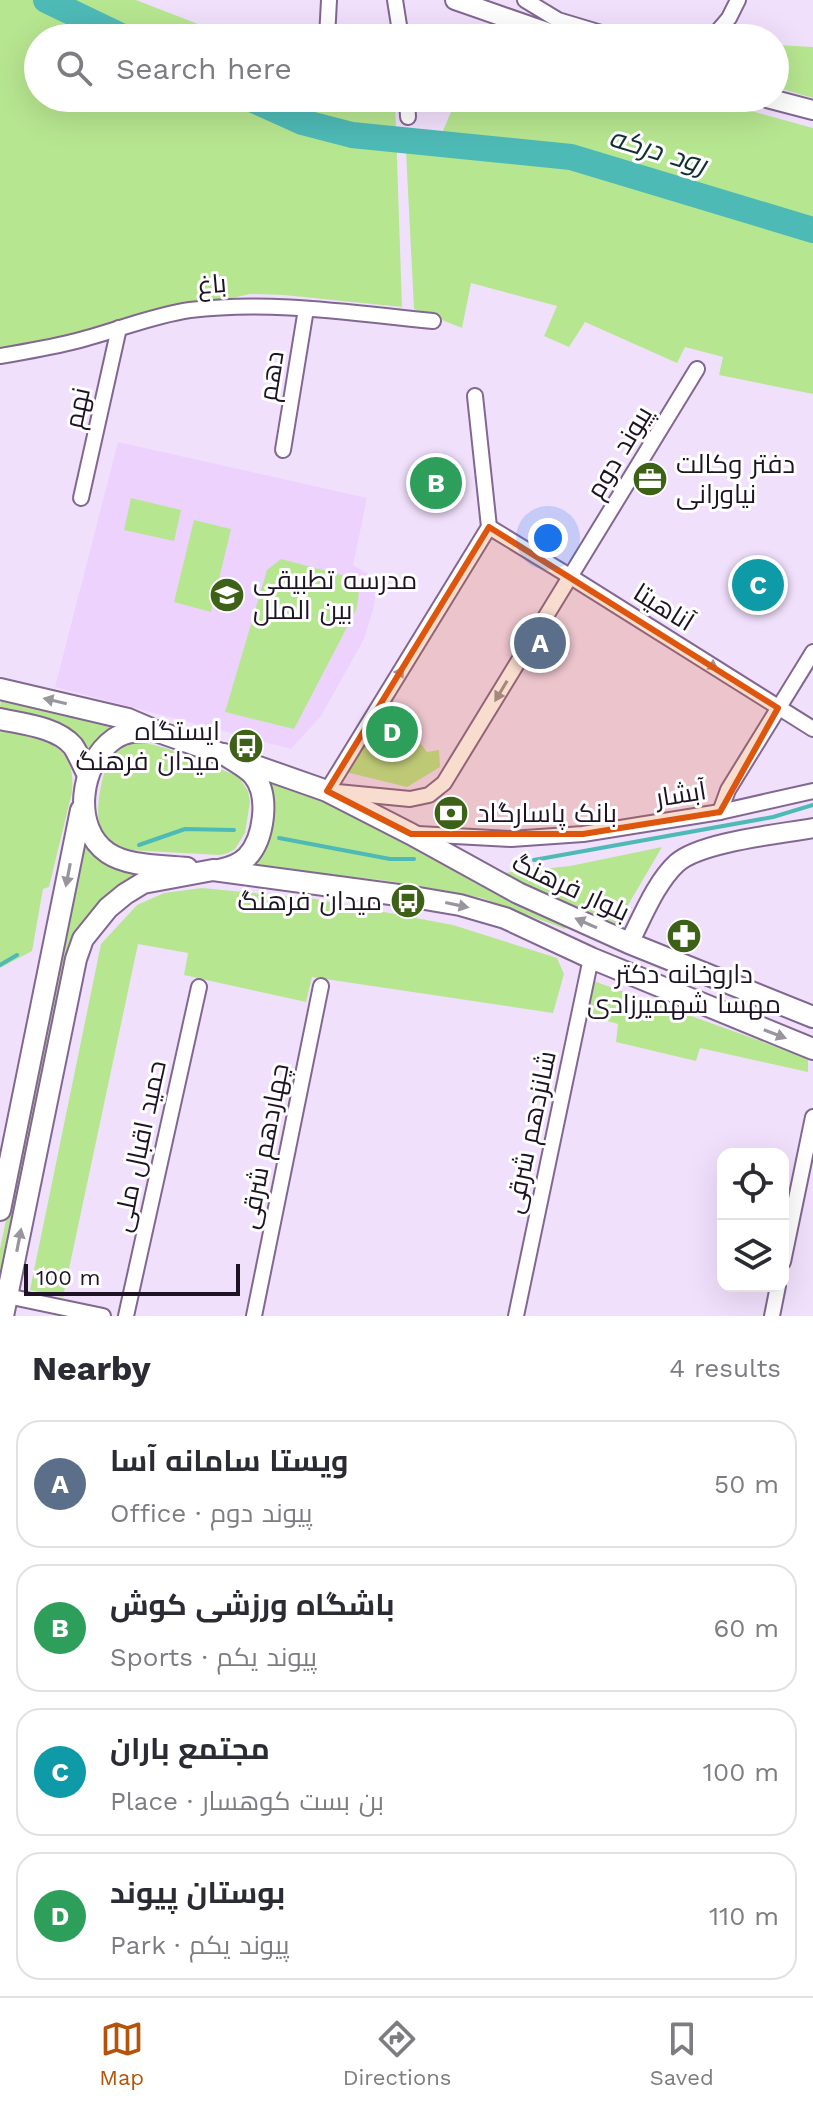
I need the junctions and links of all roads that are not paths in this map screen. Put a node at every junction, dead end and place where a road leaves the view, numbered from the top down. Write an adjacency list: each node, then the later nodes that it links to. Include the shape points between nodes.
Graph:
1 (329, 0): 6 (street)
2 (395, 0): 7 (street)
3 (455, 0): 8 (street)
4 (525, 0): 9 (street)
5 (738, 0): 10 (street)
6 (328, 24)
7 (399, 24)
8 (524, 24)
9 (571, 24)
10 (724, 24)
11 (789, 104): 12 (street)
12 (813, 110)
13 (408, 112): 14 (street)
14 (408, 117)
15 (306, 309): 16 (street, باغ); 17 (street, باغ, via 268,305 187,311); 21 (street, دهم)
16 (433, 321)
17 (119, 328): 18 (street, باغ); 22 (street, نهم)
18 (0, 356)
19 (697, 369): 24 (street, پیوند دوم)
20 (475, 396): 23 (street)
21 (283, 450)
22 (81, 498)
23 (489, 527): 24 (street, آناهیتا); 33 (street, one-way to 23)
24 (571, 577): 27 (street, آناهیتا, one-way to 27); 33 (street, پیوند دوم, one-way to 33, via 444,783 429,795 410,799)
25 (813, 652): 27 (street)
26 (0, 689): 30 (main road, one-way to 26, via 128,719)
27 (778, 708): 29 (street, آناهیتا); 36 (street)
28 (0, 719): 32 (main road, via 65,739)
29 (813, 729)
30 (156, 731): 31 (main road); 32 (main road, via 132,731 114,739)
31 (224, 754): 33 (main road, بلوار فرهنگ); 39 (main road, via 254,775 265,807 256,844 246,858 231,868)
32 (88, 775): 35 (main road)
33 (327, 791): 38 (main road, بلوار فرهنگ)
34 (813, 791): 36 (street, آبشار)
35 (84, 798): 39 (main road, via 92,838 108,853 128,862); 47 (main road, one-way to 47)
36 (720, 812): 38 (street, آبشار, via 583,834 511,839)
37 (813, 828): 40 (street, via 706,848 678,862)
38 (411, 834): 40 (main road, بلوار فرهنگ, one-way to 38, via 518,893)
39 (213, 870): 41 (main road, one-way to 41, via 460,905 505,918); 50 (main road, one-way to 39, via 83,939 108,908 143,883)
40 (629, 943): 41 (main road); 44 (main road, بلوار فرهنگ)
41 (591, 958): 45 (main road, one-way to 45); 54 (street, شانزدهم شرقی)
42 (321, 986): 53 (street, چهاردهم شرقی)
43 (199, 987): 52 (street, حمید اقبال ملی)
44 (813, 1017)
45 (813, 1049)
46 (813, 1117): 48 (street)
47 (0, 1210)
48 (789, 1233)
49 (777, 1292): 55 (street)
50 (5, 1306): 51 (street)
51 (103, 1316)
52 (126, 1316)
53 (254, 1316)
54 (516, 1316)
55 (772, 1316)

